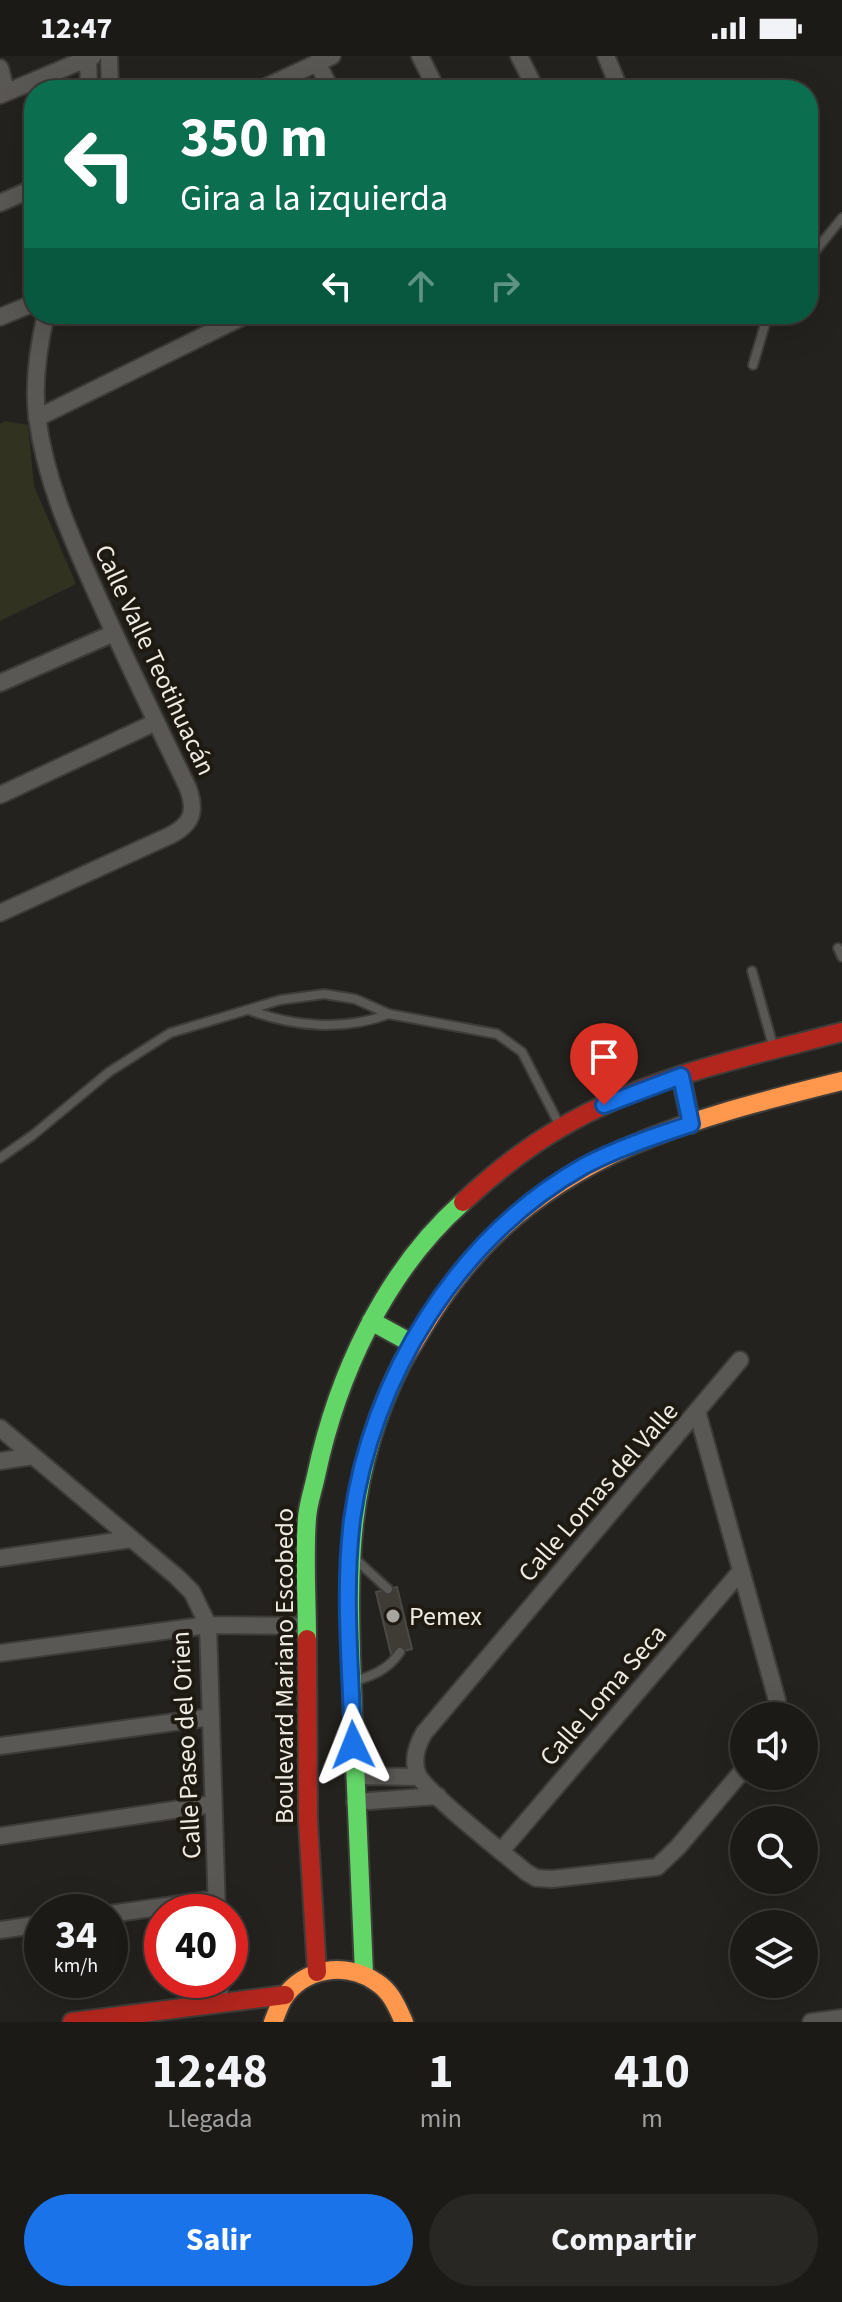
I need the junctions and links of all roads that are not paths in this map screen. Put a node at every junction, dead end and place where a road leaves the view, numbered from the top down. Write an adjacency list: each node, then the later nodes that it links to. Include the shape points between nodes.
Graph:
1 (109, 56): 10 (street)
2 (420, 56): 13 (street)
3 (519, 56): 14 (street)
4 (606, 56): 15 (street)
5 (89, 57): 8 (street); 9 (street)
6 (325, 59): 11 (street); 12 (street)
7 (0, 68): 17 (street)
8 (34, 80)
9 (89, 80)
10 (110, 80)
11 (280, 80)
12 (329, 80)
13 (432, 80)
14 (531, 80)
15 (616, 80)
16 (24, 84): 17 (street)
17 (3, 93)
18 (24, 192): 19 (street)
19 (0, 203)
20 (842, 218): 21 (lane)
21 (818, 248)
22 (24, 307): 23 (street)
23 (0, 317)
24 (44, 324): 28 (street, Calle Valle Teotihuacán, via 36,358)
25 (228, 324): 28 (street)
26 (765, 324): 27 (lane)
27 (753, 365)
28 (37, 418): 29 (street, Calle Valle Teotihuacán, via 59,508)
29 (114, 633): 30 (street); 31 (street, Calle Valle Teotihuacán)
30 (0, 683)
31 (156, 722): 32 (street); 33 (street, Calle Valle Teotihuacán, via 192,800 188,824)
32 (0, 795)
33 (0, 913)
34 (838, 948): 35 (lane)
35 (842, 957)
36 (752, 971): 40 (lane)
37 (248, 1010): 38 (lane, via 280,1022 328,1025 365,1023); 38 (lane, via 324,994 355,999); 45 (lane, via 170,1033 109,1072)
38 (389, 1014): 44 (lane, via 497,1034 522,1052)
39 (842, 1032): 40 (street, Boulevard Mariano Escobedo)
40 (774, 1050): 41 (street, Boulevard Mariano Escobedo)
41 (681, 1076): 43 (street); 44 (street, Boulevard Mariano Escobedo)
42 (842, 1081): 43 (street)
43 (691, 1124): 47 (street, via 585,1166 530,1203 465,1264)
44 (560, 1126): 46 (street, Boulevard Mariano Escobedo, via 468,1193 413,1257)
45 (0, 1158)
46 (371, 1321): 47 (street); 59 (street, Boulevard Mariano Escobedo, via 330,1414 315,1469 307,1516)
47 (413, 1344): 54 (street, via 374,1427 352,1521)
48 (740, 1360): 49 (street)
49 (697, 1411): 56 (street, Calle Lomas del Valle); 67 (street, Calle Lomas del Valle, via 424,1733 417,1746)
50 (0, 1428): 51 (street, Calle Paseo del Orien)
51 (33, 1456): 52 (street); 53 (street, Calle Paseo del Orien)
52 (0, 1461)
53 (131, 1539): 55 (street); 58 (street, Calle Paseo del Orien, via 192,1592)
54 (350, 1555): 57 (lane); 62 (street)
55 (0, 1558)
56 (741, 1571): 63 (street, Calle Lomas del Valle); 73 (street, Calle Loma Seca)
57 (388, 1589)
58 (208, 1625): 59 (street); 61 (street); 64 (street, Calle Paseo del Orien)
59 (306, 1626): 77 (street, Boulevard Mariano Escobedo, via 308,1821)
60 (400, 1652): 62 (lane, via 380,1672)
61 (0, 1653)
62 (351, 1683): 66 (street)
63 (777, 1702)
64 (211, 1717): 65 (street); 71 (street, Calle Paseo del Orien)
65 (0, 1746)
66 (354, 1776): 67 (street); 70 (street)
67 (419, 1777): 69 (street)
68 (730, 1786): 73 (street, via 657,1867 536,1878)
69 (438, 1796): 70 (street); 73 (street)
70 (355, 1802): 78 (street)
71 (213, 1804): 72 (street); 74 (street, Calle Paseo del Orien)
72 (0, 1836)
73 (501, 1851)
74 (217, 1894)
75 (24, 1927): 76 (street)
76 (0, 1930)
77 (317, 1972): 78 (street); 79 (street)
78 (364, 1973): 87 (street, via 391,1994)
79 (285, 1995): 81 (street); 86 (street)
80 (220, 1998): 81 (street)
81 (220, 2001): 82 (street)
82 (143, 2012): 84 (street); 85 (street)
83 (842, 2018): 88 (street)
84 (72, 2022)
85 (165, 2022)
86 (273, 2022)
87 (404, 2022)
88 (811, 2022)

